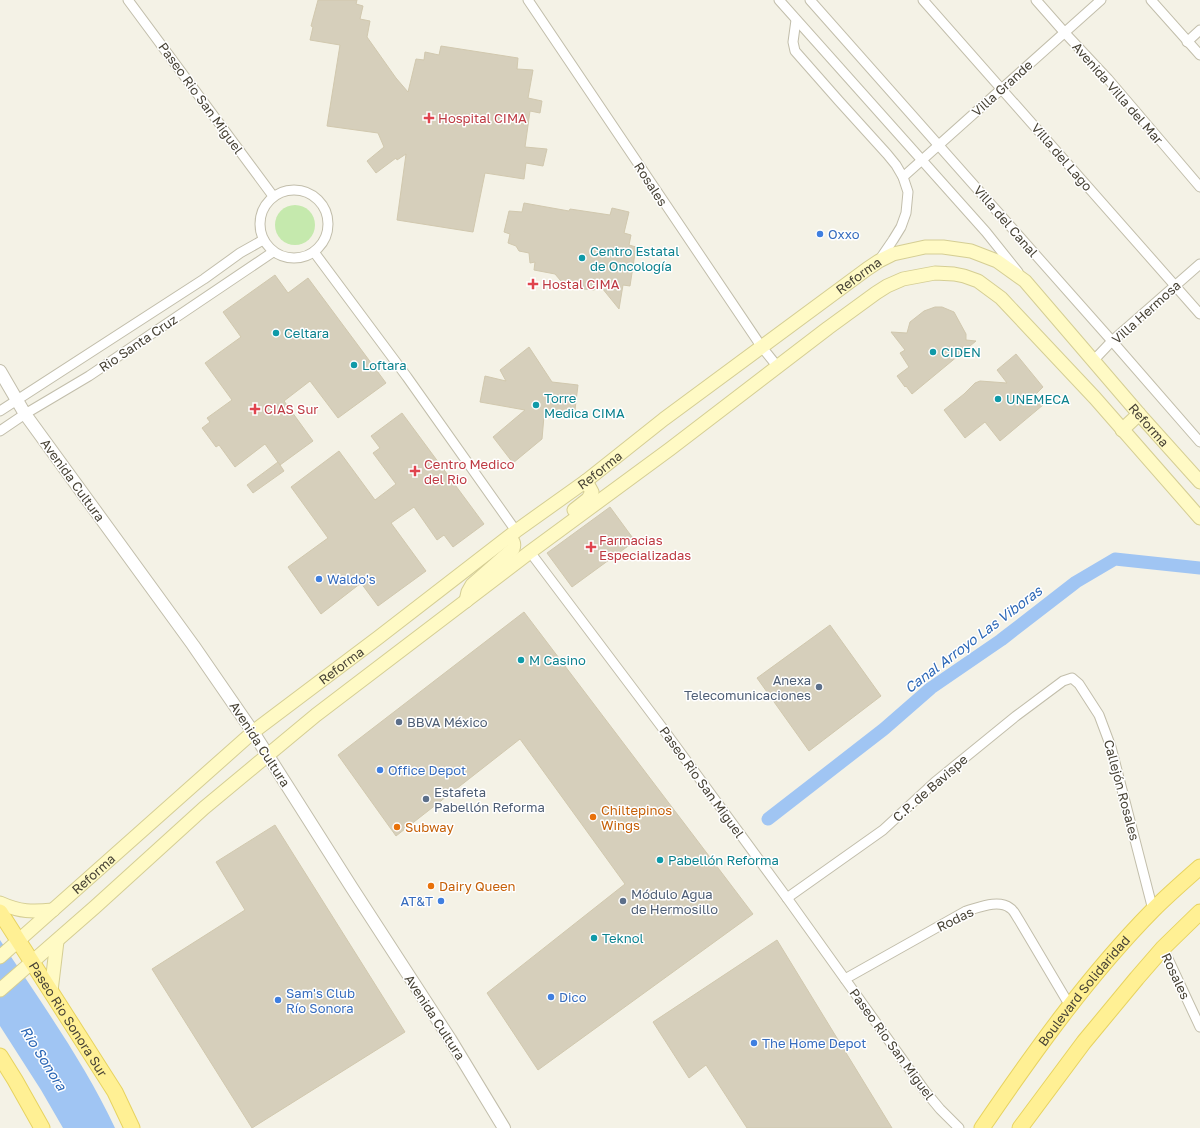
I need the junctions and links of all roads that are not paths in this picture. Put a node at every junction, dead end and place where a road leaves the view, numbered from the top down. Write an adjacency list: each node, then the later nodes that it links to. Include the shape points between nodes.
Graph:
1 (128, 0): 19 (street, Paseo Rio San Miguel)
2 (528, 0): 29 (street, Rosales)
3 (778, 0): 9 (street, Villa del Canal)
4 (810, 0): 15 (street, Villa del Canal)
5 (923, 0): 14 (street, Villa del Lago)
6 (1036, 0): 11 (street, Avenida Villa del Mar)
7 (1101, 0): 11 (street, Villa Grande)
8 (1151, 0): 12 (street)
9 (796, 20): 16 (street, Villa del Canal); 17 (street, via 793,42 795,51 887,154)
10 (1200, 30): 12 (street)
11 (1065, 33): 14 (street, Villa Grande); 18 (street, Avenida Villa del Mar, via 1108,79)
12 (1187, 42): 13 (street)
13 (1200, 56)
14 (1002, 88): 15 (street, Villa Grande); 26 (street, Villa del Lago)
15 (939, 145): 16 (street, Villa Grande); 28 (street, Villa del Canal)
16 (922, 160): 17 (street, Villa Grande); 25 (street, Villa del Canal, via 986,232)
17 (903, 177): 23 (street, via 908,192 906,213)
18 (1200, 187)
19 (273, 196): 20 (street, via 264,205 260,217 259,229); 22 (street, via 283,191 295,190 307,192 317,198 328,219 328,231)
20 (263, 240): 21 (street); 33 (street, Rio Santa Cruz)
21 (273, 252): 22 (street, via 283,258 295,259); 35 (street, Rio Santa Cruz, via 89,376)
22 (314, 252): 43 (street, via 407,377)
23 (879, 261): 25 (main road, Reforma, via 893,254 943,246 980,254); 29 (main road, Reforma)
24 (1200, 264): 26 (street, Villa Hermosa)
25 (1025, 281): 30 (main road, Reforma)
26 (1175, 286): 27 (street, Villa del Lago); 28 (street, Villa Hermosa)
27 (1200, 314)
28 (1112, 341): 30 (street, Villa Hermosa); 39 (street, Villa del Canal)
29 (761, 346): 31 (street, Rosales); 40 (main road, Reforma)
30 (1093, 361): 36 (main road, Reforma)
31 (777, 366): 37 (main road, Reforma, via 887,286 920,275 954,274 978,281 1001,298); 44 (main road, Reforma)
32 (0, 371): 33 (street, Avenida Cultura)
33 (17, 401): 34 (street, Rio Santa Cruz); 35 (street, Avenida Cultura)
34 (0, 411)
35 (25, 414): 38 (street, Rio Santa Cruz); 48 (street, Avenida Cultura)
36 (1138, 414): 37 (main road); 41 (main road, Reforma)
37 (1122, 430): 42 (main road, Reforma)
38 (0, 431)
39 (1200, 442)
40 (586, 481): 43 (main road, Reforma); 44 (main road, via 591,488 590,496 551,530)
41 (1200, 482)
42 (1200, 518)
43 (512, 534): 46 (main road, via 515,545 513,549 472,585); 48 (main road, Reforma)
44 (542, 543): 45 (main road, Reforma)
45 (530, 552): 46 (main road, Reforma); 51 (street, Paseo Rio San Miguel)
46 (466, 601): 49 (main road, Reforma)
47 (1072, 678): 51 (street, C.P. de Bavispe, via 1063,681 1016,716 935,782 883,830); 54 (street, Callejón Rosales, via 1079,684 1099,715 1112,747)
48 (253, 732): 49 (street, Avenida Cultura); 53 (main road, Reforma)
49 (268, 754): 57 (main road, Reforma, via 204,808); 69 (street, Avenida Cultura)
50 (1200, 867): 54 (main road, Boulevard Solidaridad)
51 (787, 898): 61 (street, Paseo Rio San Miguel)
52 (0, 903): 53 (main road, via 27,912)
53 (53, 910): 58 (main road, Reforma)
54 (1153, 910): 64 (main road, Boulevard Solidaridad)
55 (0, 912): 58 (main road, Paseo Rio Sonora Sur)
56 (1200, 912): 59 (main road)
57 (57, 941): 60 (main road, Reforma); 63 (main road)
58 (9, 948): 60 (main road, Paseo Rio Sonora Sur)
59 (1163, 948): 65 (street, Rosales); 72 (main road, via 1084,1042)
60 (28, 966): 62 (main road, Reforma); 63 (main road, Paseo Rio Sonora Sur)
61 (845, 979): 64 (street, Rodas, via 966,911 982,906 1005,905 1011,908 1019,920); 70 (street, Paseo Rio San Miguel, via 925,1091)
62 (0, 990)
63 (51, 991): 68 (main road, Paseo Rio Sonora Sur, via 115,1092)
64 (1070, 1006): 71 (main road, Boulevard Solidaridad)
65 (1200, 1026)
66 (0, 1057): 67 (main road)
67 (42, 1128)
68 (132, 1128)
69 (504, 1128)
70 (959, 1128)
71 (982, 1128)
72 (1020, 1128)

